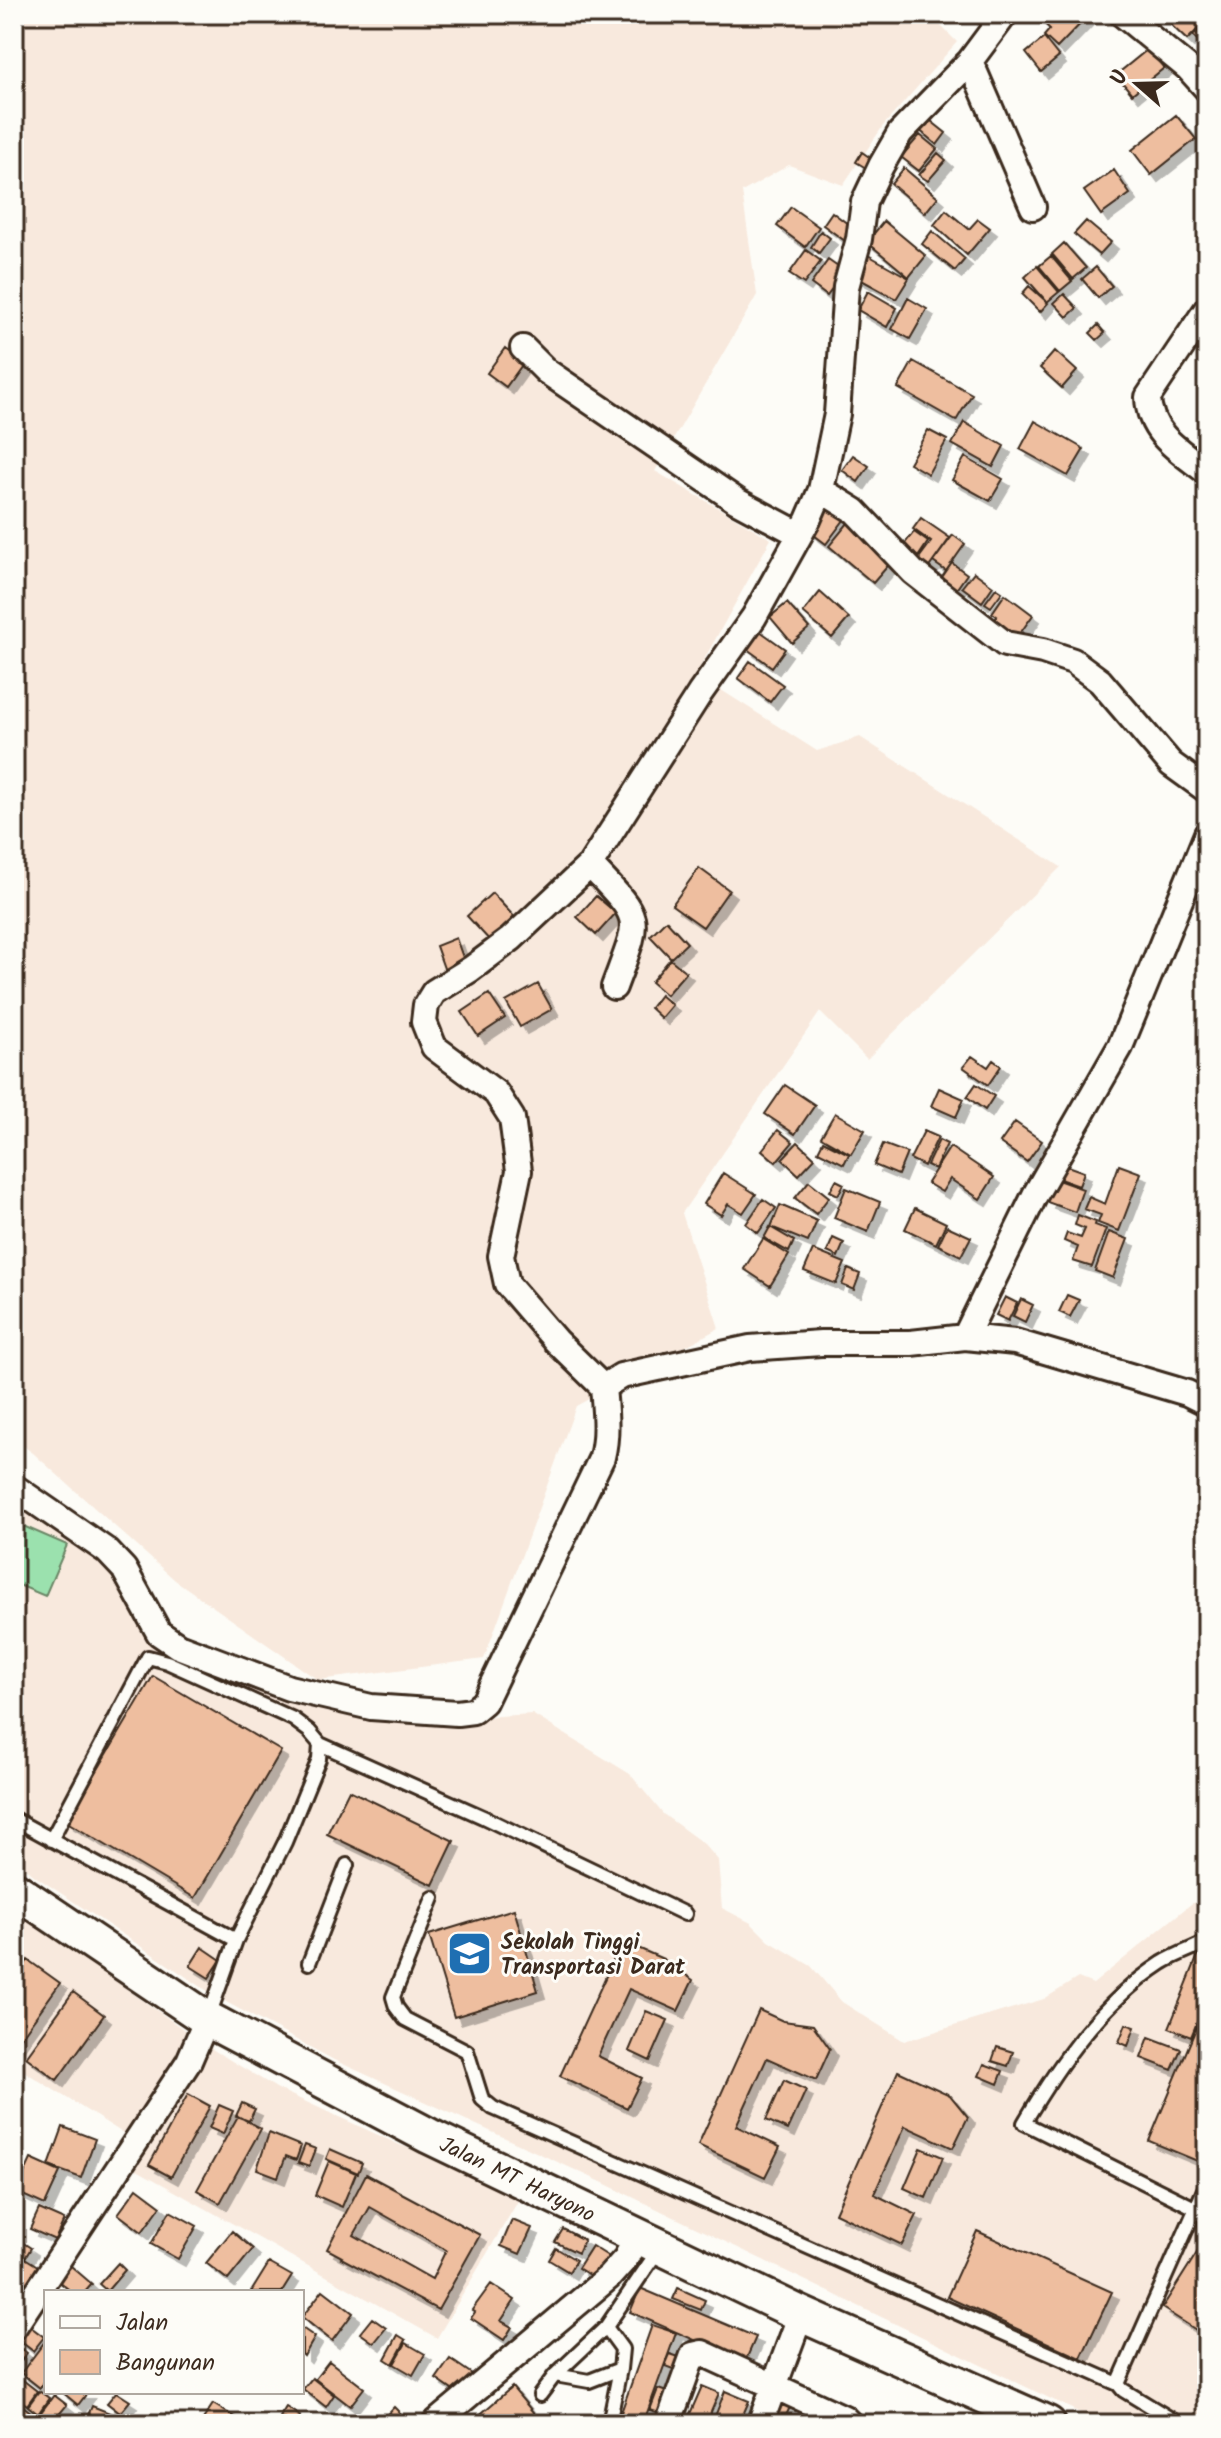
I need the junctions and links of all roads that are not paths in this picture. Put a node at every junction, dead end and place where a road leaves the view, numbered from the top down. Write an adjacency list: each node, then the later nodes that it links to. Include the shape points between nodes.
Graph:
1 (1005, 14): 3 (street)
2 (1122, 14): 4 (street)
3 (970, 61): 5 (street); 9 (street, via 900,133 864,202 846,287 837,414)
4 (1207, 89)
5 (1033, 207)
6 (1207, 309): 8 (street, via 1148,397 1161,436)
7 (523, 348): 10 (street, via 546,371 737,501)
8 (1207, 472)
9 (821, 490): 10 (street); 11 (street, via 855,511 913,572 1005,644 1073,661 1100,681 1171,764)
10 (799, 534): 13 (street, via 754,617)
11 (1207, 790)
12 (1207, 834): 15 (street, via 1120,1047 1035,1195)
13 (590, 865): 14 (street, via 634,918 632,943); 16 (street, via 511,939 434,992 424,1022 434,1047 496,1093 512,1118 519,1171 501,1256 507,1284)
14 (614, 987)
15 (965, 1337): 16 (street, via 750,1348 621,1376); 17 (street, via 1015,1342)
16 (603, 1387): 18 (street, via 602,1457 484,1702 473,1711 371,1707 289,1688 178,1646 159,1633 124,1569 107,1551)
17 (1207, 1403)
18 (14, 1487)
19 (320, 1744): 21 (lane, via 293,1719 148,1657); 25 (lane); 26 (lane, via 319,1759 285,1842)
20 (14, 1819): 21 (lane)
21 (51, 1840): 26 (lane)
22 (347, 1865): 28 (lane)
23 (14, 1889): 29 (main road, Jalan MT Haryono)
24 (433, 1898): 39 (lane, via 393,1997 405,2019 467,2051 482,2099 493,2108)
25 (685, 1914)
26 (236, 1940): 29 (lane)
27 (1207, 1942): 31 (lane, via 1163,1963 1087,2029 1024,2123)
28 (309, 1963)
29 (207, 2019): 33 (main road, Jalan MT Haryono, via 429,2136); 35 (street, via 189,2061)
30 (1207, 2183): 31 (lane)
31 (1194, 2209): 32 (lane); 39 (lane)
32 (1207, 2214)
33 (649, 2240): 34 (main road, Jalan MT Haryono); 36 (lane); 42 (street)
34 (801, 2314): 40 (street); 47 (main road, Jalan MT Haryono)
35 (14, 2327)
36 (606, 2327): 37 (lane, via 622,2349); 38 (lane)
37 (620, 2369): 38 (lane, via 589,2381); 43 (lane)
38 (555, 2375): 41 (lane)
39 (1118, 2384): 48 (lane)
40 (775, 2387): 44 (street, via 697,2353); 45 (street); 46 (street)
41 (540, 2395)
42 (434, 2424)
43 (609, 2424)
44 (668, 2424)
45 (760, 2424)
46 (850, 2424)
47 (1048, 2424)
48 (1179, 2424)

